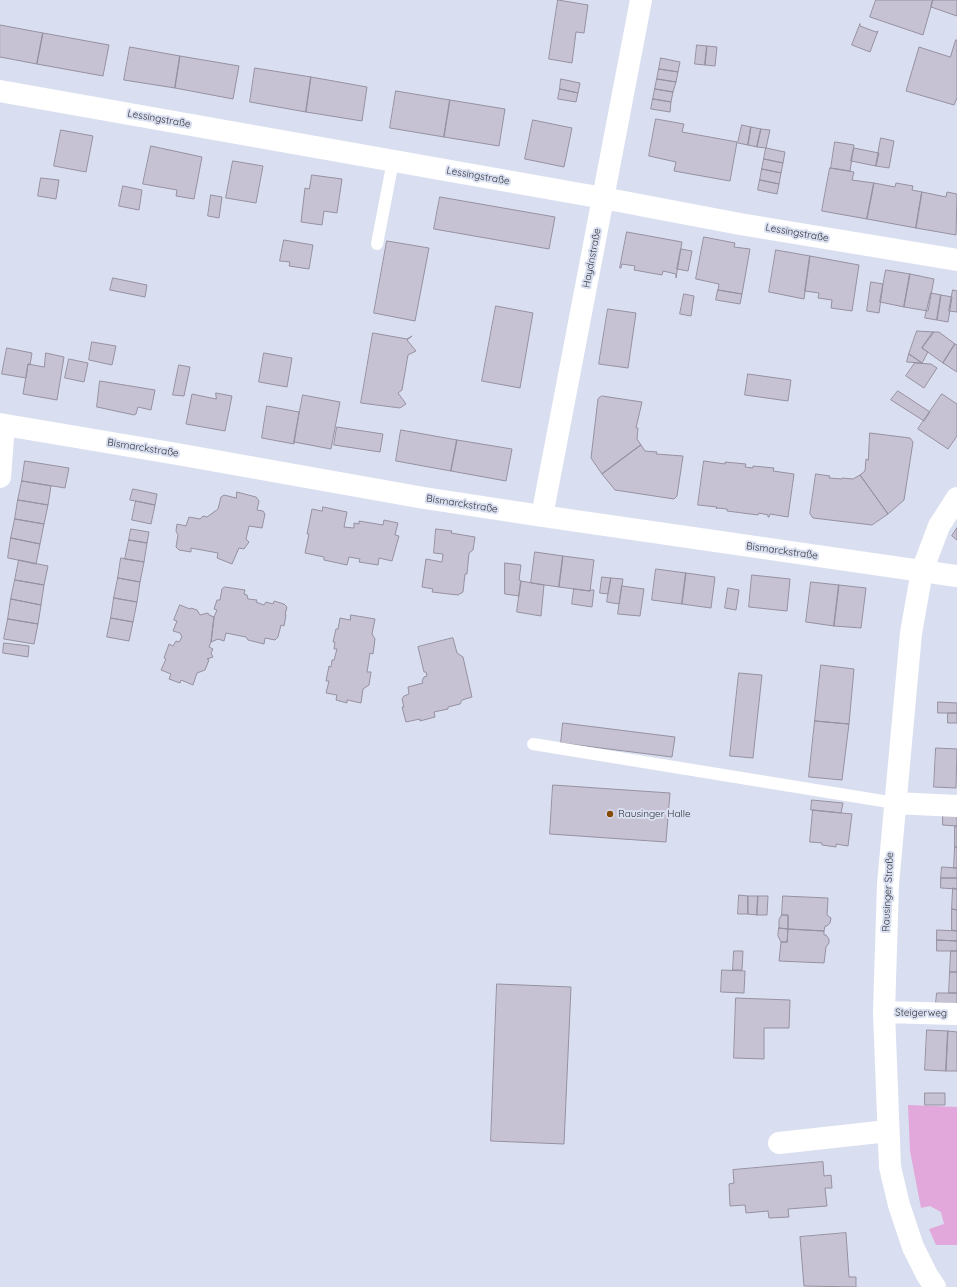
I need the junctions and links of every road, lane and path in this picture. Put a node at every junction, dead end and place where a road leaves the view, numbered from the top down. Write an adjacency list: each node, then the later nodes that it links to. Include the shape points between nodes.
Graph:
1 (642, 0): 4 (street, Haydnstraße)
2 (0, 91): 3 (street, Lessingstraße)
3 (393, 161): 4 (street, Lessingstraße); 5 (lane)
4 (603, 198): 6 (street, Lessingstraße); 10 (street, Haydnstraße)
5 (377, 244)
6 (957, 260)
7 (2, 425): 8 (street, Bismarckstraße); 10 (street, Bismarckstraße)
8 (0, 477)
9 (957, 498): 11 (street, Rausinger Straße, via 939,526)
10 (542, 516): 11 (street, Bismarckstraße)
11 (922, 571): 12 (street, Bismarckstraße); 14 (street, Rausinger Straße, via 911,633)
12 (957, 576)
13 (533, 744): 14 (lane)
14 (894, 804): 15 (street); 16 (street, Rausinger Straße, via 888,884)
15 (957, 806)
16 (884, 1012): 17 (street, Steigerweg); 18 (street, Rausinger Straße)
17 (957, 1014)
18 (888, 1131): 19 (street); 20 (street, Rausinger Straße, via 890,1167 899,1205 913,1247)
19 (779, 1143)
20 (935, 1287)

